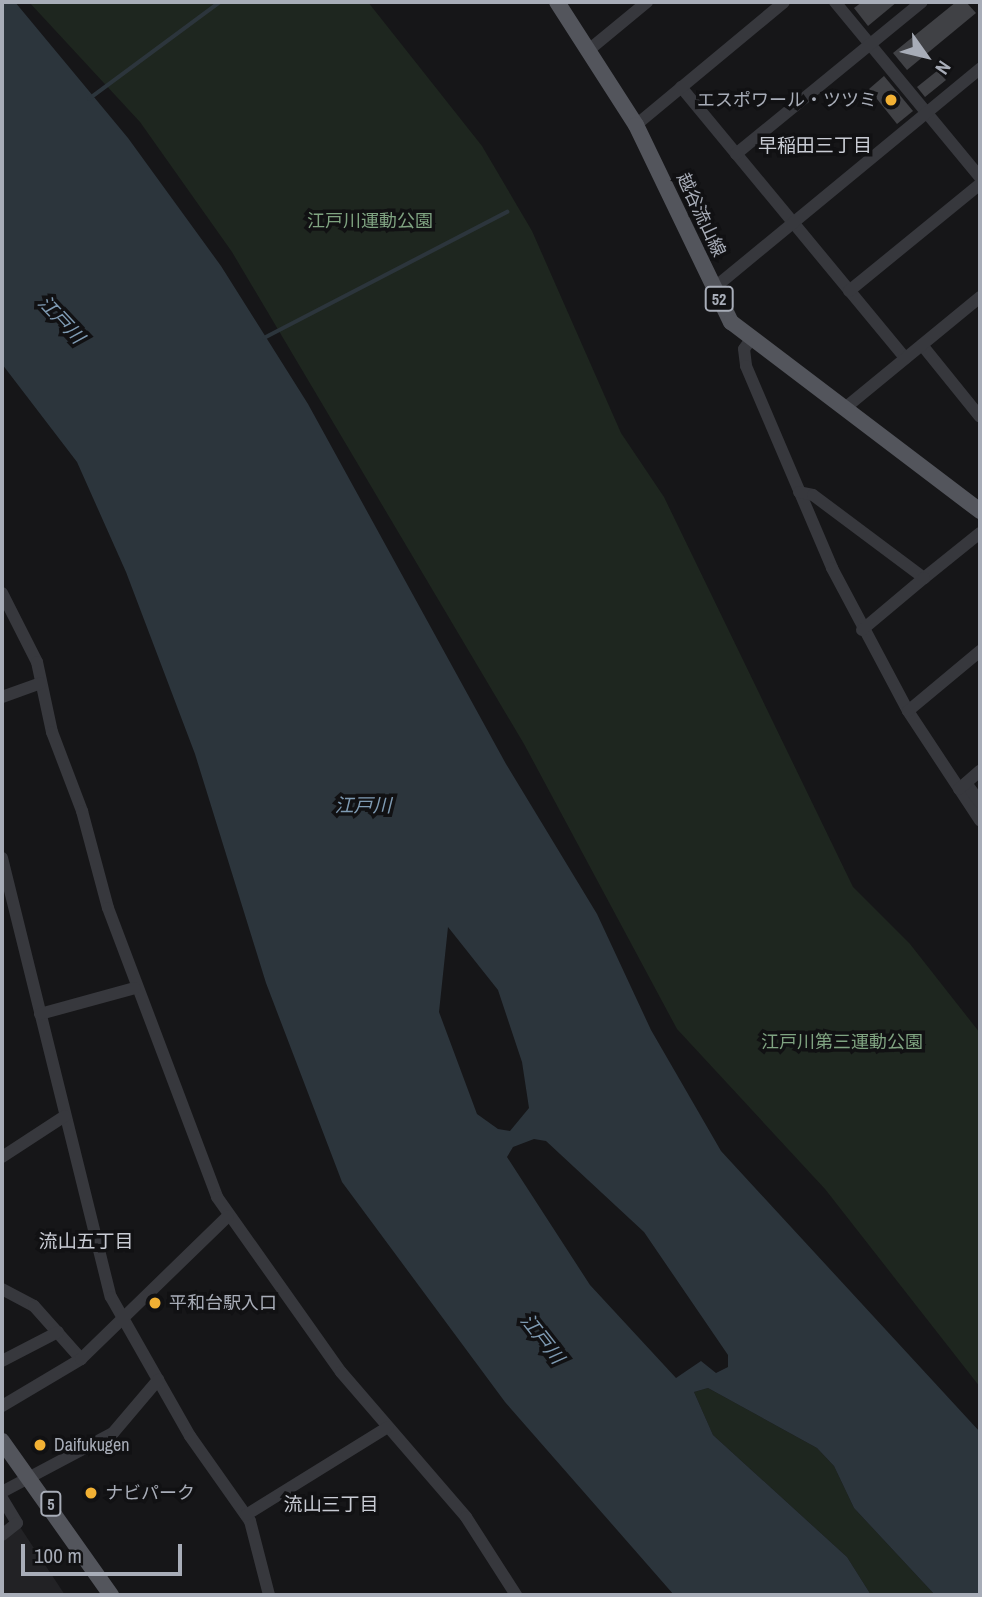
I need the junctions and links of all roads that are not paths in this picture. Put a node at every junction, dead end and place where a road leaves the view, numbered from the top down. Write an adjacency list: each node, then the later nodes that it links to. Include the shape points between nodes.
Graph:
1 (557, 2): 7 (main road, 越谷流山線 / 52)
2 (648, 2): 7 (street)
3 (785, 2): 9 (street)
4 (835, 2): 6 (street)
5 (922, 2): 6 (street)
6 (870, 44): 10 (street); 12 (street)
7 (590, 49): 11 (main road, 越谷流山線 / 52)
8 (980, 69): 10 (street)
9 (681, 87): 11 (street); 12 (street)
10 (927, 113): 13 (street); 15 (street)
11 (636, 125): 16 (main road, 越谷流山線 / 52)
12 (736, 154): 15 (street)
13 (980, 177)
14 (980, 184): 17 (street)
15 (793, 222): 16 (street); 17 (street)
16 (714, 288): 19 (main road, 越谷流山線 / 52, via 727,317)
17 (849, 291): 21 (street)
18 (980, 297): 20 (street)
19 (751, 338): 22 (main road, 越谷流山線 / 52); 24 (street, via 744,349 746,366)
20 (922, 345): 21 (street); 23 (street)
21 (905, 358): 22 (street)
22 (845, 408): 25 (main road, 越谷流山線 / 52)
23 (979, 413)
24 (799, 492): 27 (street, via 813,495); 29 (street)
25 (980, 511)
26 (980, 533): 27 (street)
27 (924, 578): 29 (street)
28 (2, 593): 31 (street, via 31,644)
29 (862, 630): 33 (street)
30 (980, 652): 33 (street)
31 (41, 682): 32 (street); 39 (street)
32 (2, 697)
33 (908, 711): 35 (street)
34 (980, 771): 35 (street)
35 (962, 786): 36 (street); 37 (street)
36 (980, 802)
37 (980, 820)
38 (2, 858): 40 (street)
39 (135, 988): 40 (street); 43 (street, via 208,1177)
40 (40, 1014): 41 (street)
41 (65, 1116): 42 (street); 45 (street, via 111,1297)
42 (2, 1157)
43 (228, 1216): 45 (street); 51 (street, via 341,1373)
44 (2, 1289): 46 (street, via 34,1306)
45 (124, 1322): 47 (street); 49 (street)
46 (58, 1332): 47 (street); 48 (street)
47 (81, 1359): 50 (street)
48 (2, 1362)
49 (158, 1380): 53 (street, via 113,1433); 56 (street)
50 (2, 1406)
51 (388, 1427): 56 (street); 60 (street, via 466,1517)
52 (2, 1441): 53 (main road, 5)
53 (32, 1477): 54 (street); 58 (main road, 5)
54 (2, 1492)
55 (2, 1498): 57 (street, via 17,1523)
56 (246, 1516): 59 (street)
57 (2, 1535)
58 (111, 1595)
59 (269, 1595)
60 (516, 1595)

